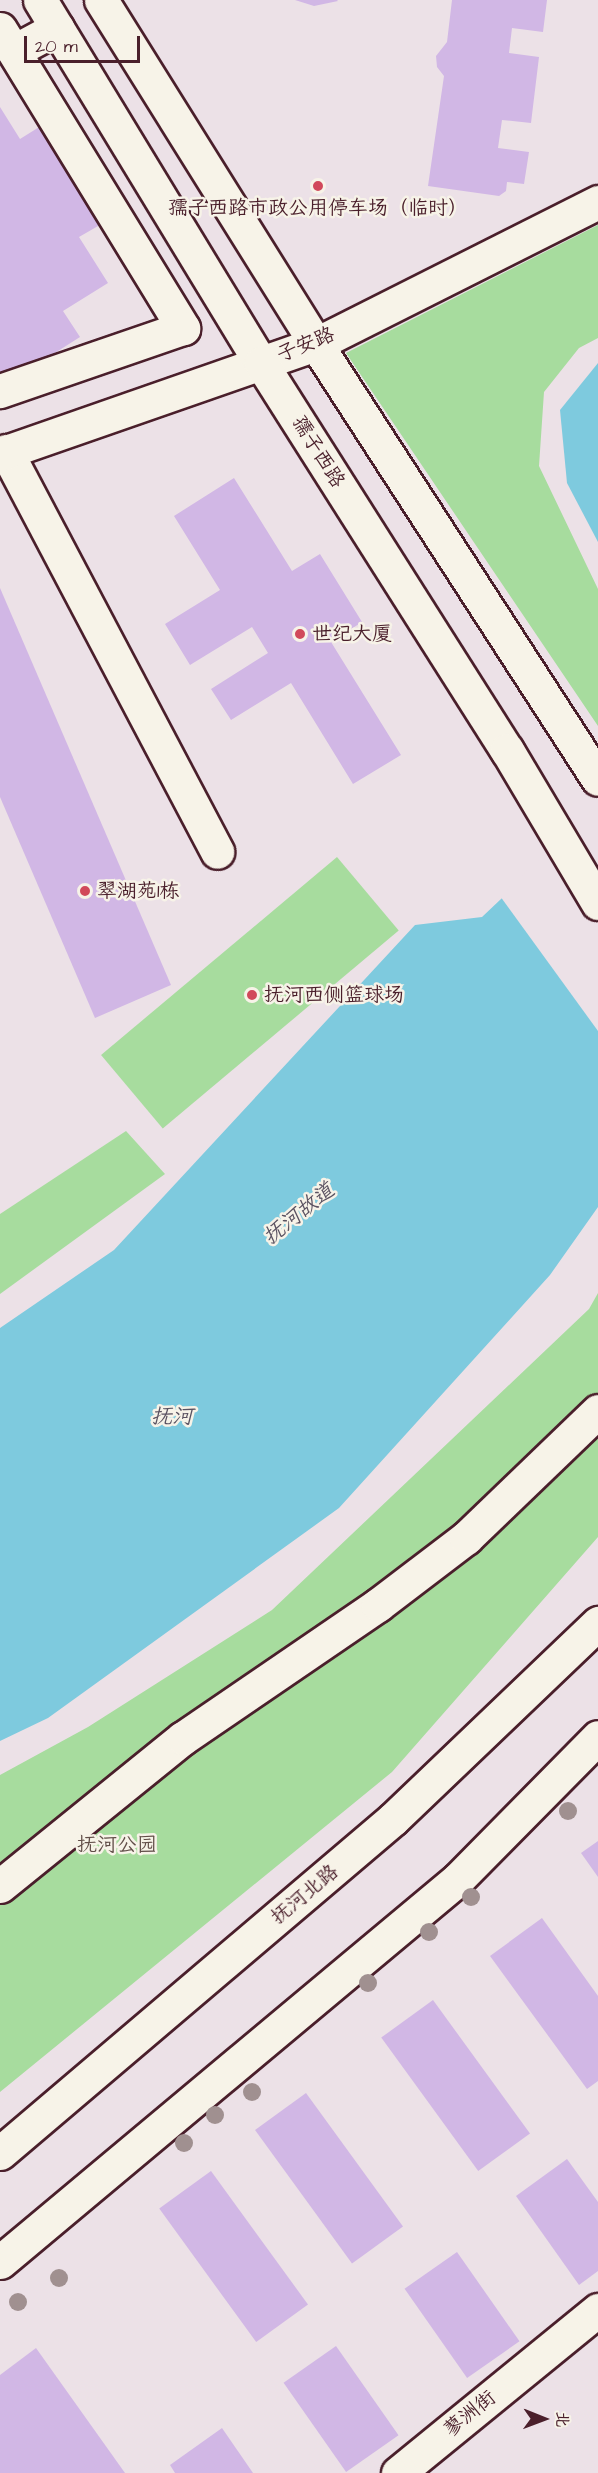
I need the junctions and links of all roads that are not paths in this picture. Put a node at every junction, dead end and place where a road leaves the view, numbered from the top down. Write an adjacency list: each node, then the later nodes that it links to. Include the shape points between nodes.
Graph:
1 (39, 0): 3 (main road, 孺子西路)
2 (101, 0): 6 (main road)
3 (57, 28): 4 (main road); 7 (main road, 孺子西路)
4 (7, 40): 8 (main road, via 183,328)
5 (598, 202): 6 (main road, 子安路)
6 (316, 344): 7 (main road, 子安路); 10 (main road)
7 (261, 363): 9 (main road, 子安路); 12 (main road, 孺子西路, via 507,750)
8 (0, 391)
9 (3, 452): 11 (main road)
10 (598, 779)
11 (217, 852)
12 (598, 903)
13 (598, 1411): 16 (main road, via 466,1538 378,1605 183,1738)
14 (598, 1623): 17 (main road, 抚河北路, via 393,1819)
15 (598, 1737): 18 (main road, via 458,1879)
16 (0, 1886)
17 (0, 2153)
18 (0, 2262)
19 (598, 2310): 20 (main road, 蓼洲街)
20 (398, 2473)

